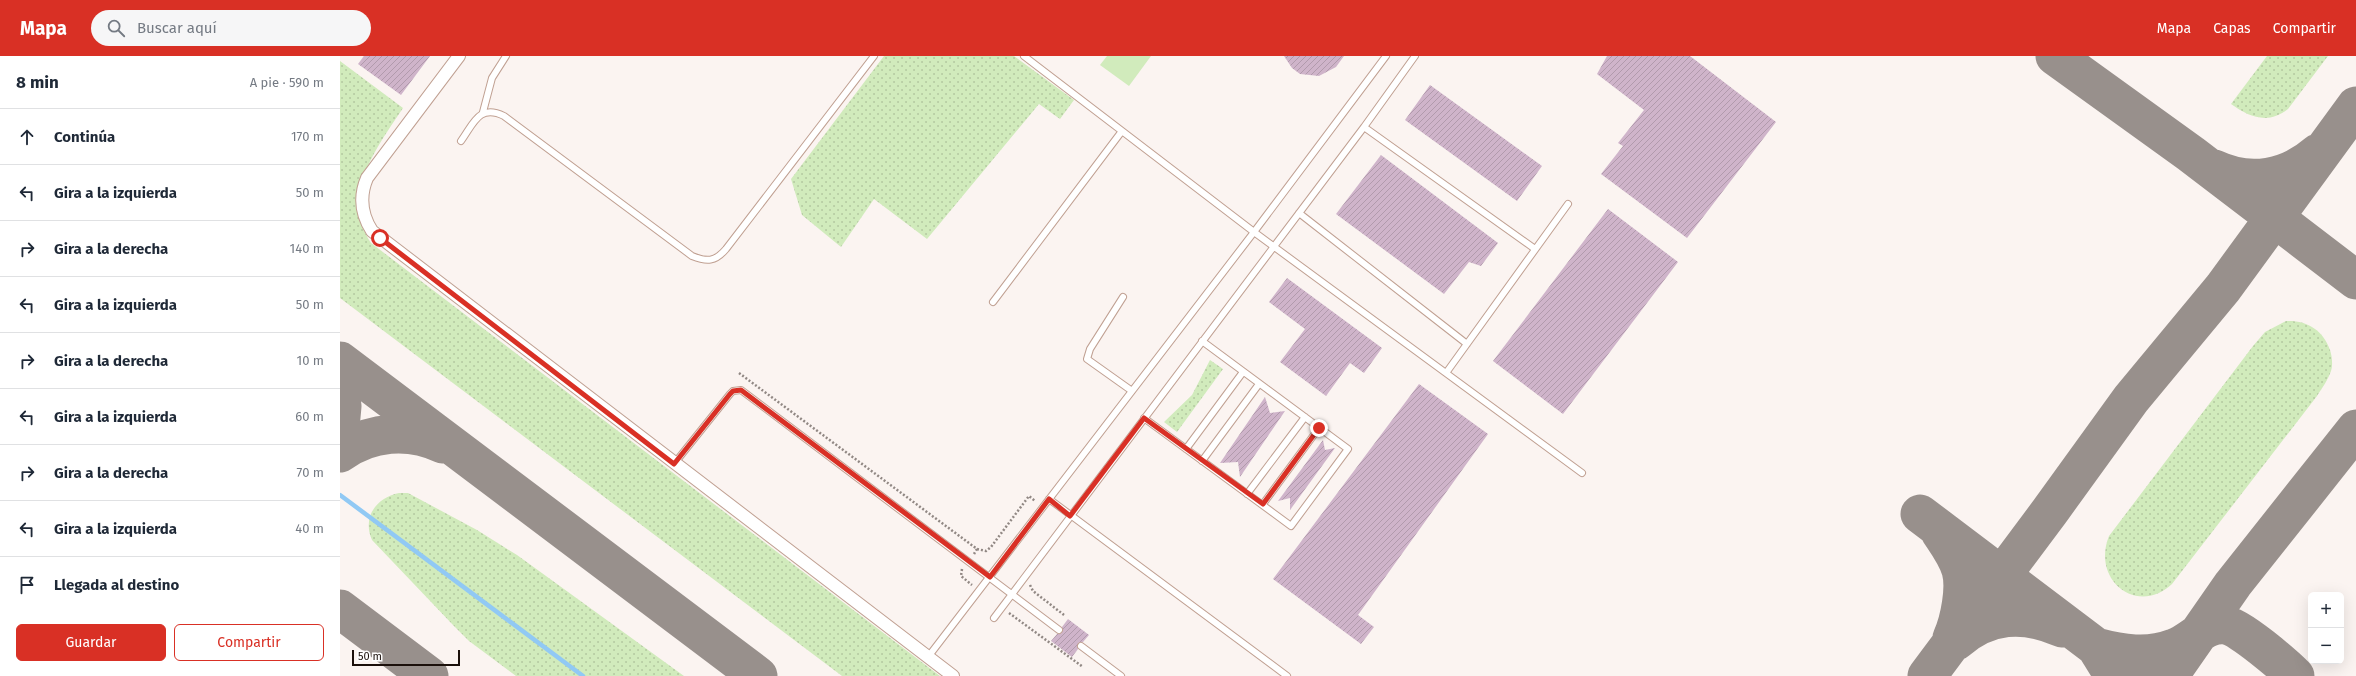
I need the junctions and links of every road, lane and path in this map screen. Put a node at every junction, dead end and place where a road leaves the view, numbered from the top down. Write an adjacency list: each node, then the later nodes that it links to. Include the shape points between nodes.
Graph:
1 (458, 56): 29 (street, via 367,178 362,206 367,223 380,238)
2 (506, 56): 7 (lane, via 492,78)
3 (874, 56): 7 (lane, via 726,249 714,260 708,261 692,256 504,116 495,112)
4 (1024, 56): 9 (lane)
5 (1386, 56): 13 (lane)
6 (1415, 56): 8 (lane)
7 (483, 112): 10 (lane)
8 (1364, 127): 12 (lane); 15 (lane)
9 (1122, 131): 13 (lane); 17 (lane)
10 (461, 141)
11 (1568, 204): 15 (lane)
12 (1299, 213): 14 (lane); 19 (lane)
13 (1254, 232): 14 (lane); 23 (lane)
14 (1274, 246): 18 (lane); 21 (lane)
15 (1535, 249): 19 (lane)
16 (1123, 297): 23 (lane, via 1090,349 1087,359)
17 (993, 302)
18 (1202, 341): 20 (lane); 25 (lane)
19 (1468, 344): 21 (lane)
20 (1244, 372): 22 (lane); 27 (lane)
21 (1446, 373): 30 (lane)
22 (1260, 384): 24 (lane); 28 (lane)
23 (1132, 392): 32 (lane)
24 (1305, 417): 26 (lane); 31 (lane)
25 (1144, 418): 27 (lane); 34 (lane)
26 (1319, 428): 33 (lane); 33 (lane, via 1348,449 1290,526)
27 (1186, 449): 28 (lane)
28 (1202, 461): 31 (lane)
29 (674, 464): 35 (lane, via 730,394 741,390); 40 (street)
30 (1582, 473)
31 (1247, 494): 33 (lane)
32 (1049, 499): 34 (lane); 35 (lane)
33 (1263, 504)
34 (1070, 516): 36 (lane); 43 (lane)
35 (990, 577): 36 (lane); 40 (lane)
36 (1012, 594): 37 (lane); 38 (lane)
37 (994, 618)
38 (1059, 630)
39 (1081, 646): 42 (lane)
40 (928, 657): 41 (street)
41 (953, 676)
42 (1121, 676)
43 (1287, 676)

